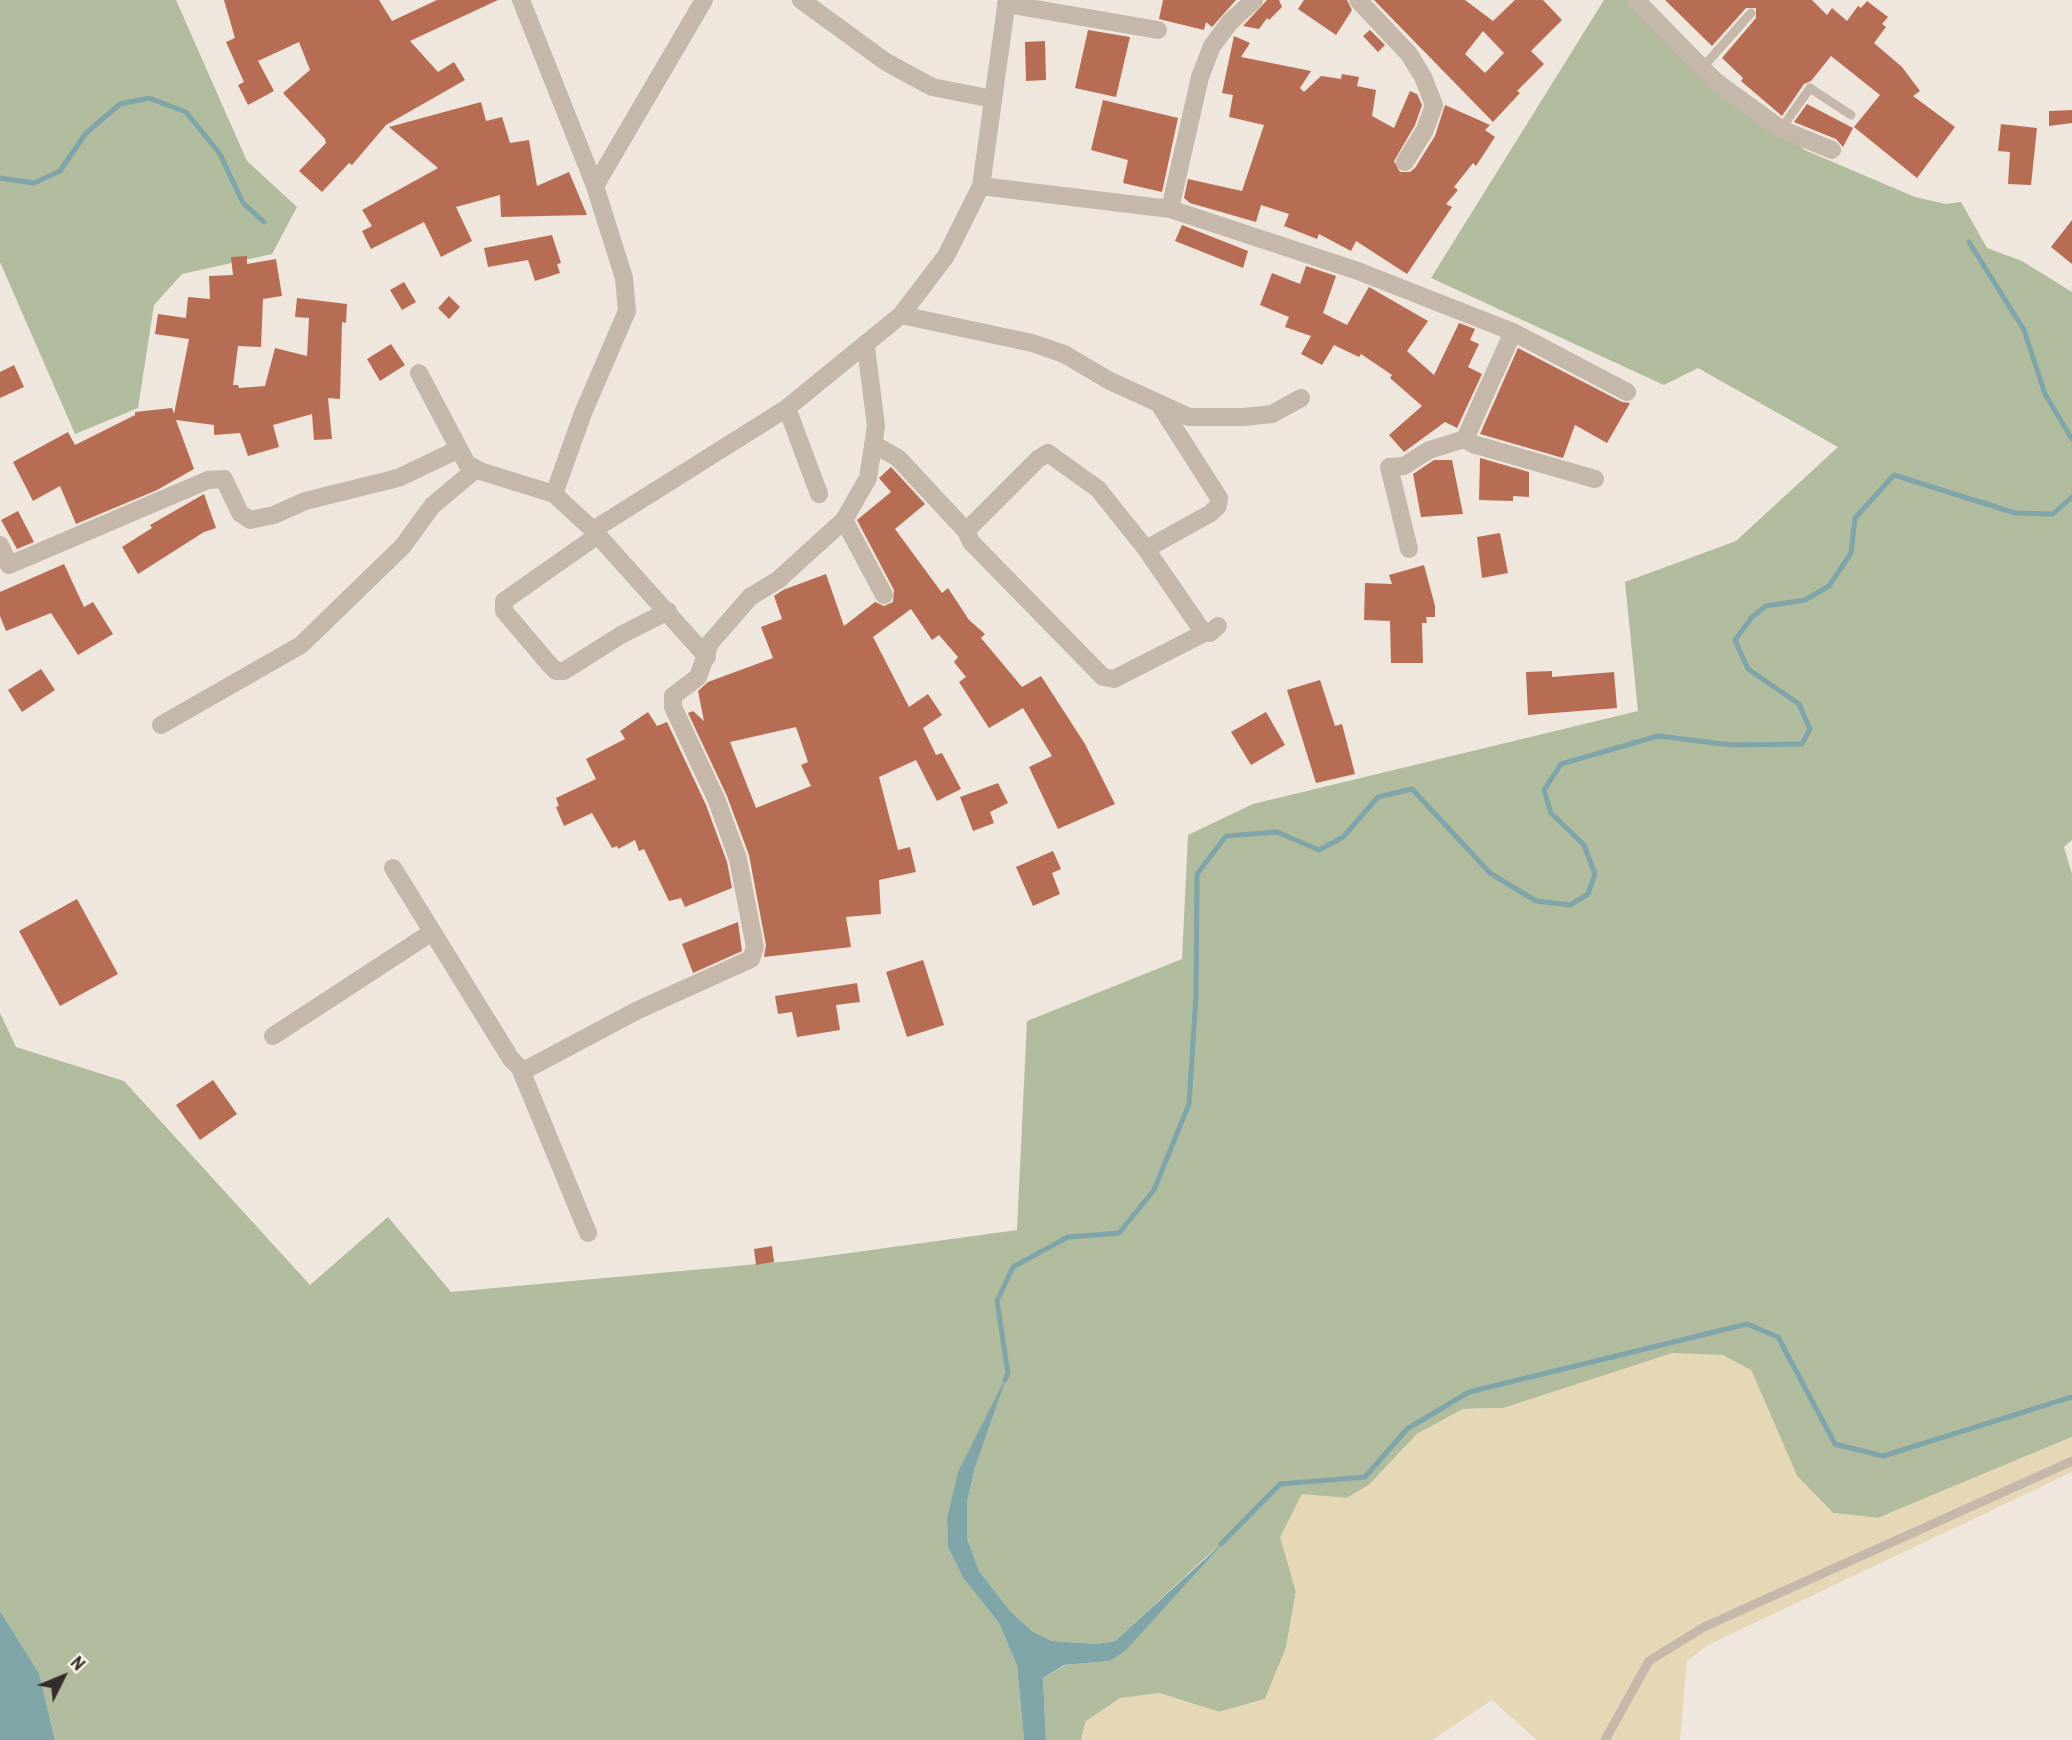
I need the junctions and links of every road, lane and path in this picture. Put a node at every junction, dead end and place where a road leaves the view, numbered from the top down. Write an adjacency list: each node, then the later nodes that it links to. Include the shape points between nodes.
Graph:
1 (521, 0): 16 (street)
2 (704, 0): 16 (street)
3 (801, 0): 11 (street, via 886,62 932,87)
4 (1254, 0): 18 (street, via 1212,46 1200,77)
5 (1359, 0): 15 (street, via 1409,54 1434,105)
6 (1636, 0): 10 (street)
7 (1007, 2): 9 (street); 11 (street)
8 (1751, 13): 10 (lane)
9 (1158, 30)
10 (1703, 67): 13 (street)
11 (993, 99): 17 (street)
12 (1850, 115): 13 (lane, via 1810,88)
13 (1781, 129): 14 (street)
14 (1832, 150)
15 (1405, 162)
16 (595, 186): 32 (street, via 624,278 627,311)
17 (981, 186): 18 (street); 19 (street, via 946,256)
18 (1171, 209): 20 (street, via 1358,271)
19 (901, 315): 21 (street); 25 (street, via 1064,354)
20 (1513, 332): 23 (street); 27 (street)
21 (866, 346): 26 (street); 28 (street, via 876,426)
22 (419, 373): 29 (street)
23 (1627, 392)
24 (1301, 398): 25 (street, via 1272,414 1243,417 1189,417)
25 (1159, 404): 38 (street, via 1219,498 1211,513)
26 (787, 408): 33 (street); 36 (street)
27 (1465, 439): 31 (street); 39 (street, via 1429,450 1404,466 1389,467)
28 (874, 445): 34 (street, via 868,478); 35 (street, via 898,458)
29 (459, 449): 30 (street, via 467,464); 37 (street, via 398,478 305,501 274,515 250,520 240,513 224,479 200,482 9,565)
30 (476, 469): 32 (street); 43 (street, via 432,506 403,545 301,645)
31 (1595, 479)
32 (554, 494): 36 (street)
33 (819, 494)
34 (844, 520): 40 (street); 42 (street, via 803,560 750,597 710,643)
35 (966, 531): 38 (street, via 1048,453 1098,489); 38 (street, via 971,542 1110,680 1211,630)
36 (595, 532): 41 (street); 41 (street, via 505,601 504,611 550,666 564,671)
37 (0, 545)
38 (1146, 549)
39 (1409, 549)
40 (884, 595)
41 (668, 611): 42 (street)
42 (707, 657): 47 (street, via 698,677 673,696 673,708 717,801 738,859 755,947 751,959 638,1010 527,1069)
43 (161, 725)
44 (393, 868): 45 (street)
45 (432, 932): 46 (street); 47 (street)
46 (273, 1036)
47 (520, 1068): 48 (street)
48 (588, 1233)
49 (2072, 1461): 50 (lane, via 1704,1628 1649,1661)
50 (1605, 1740)

